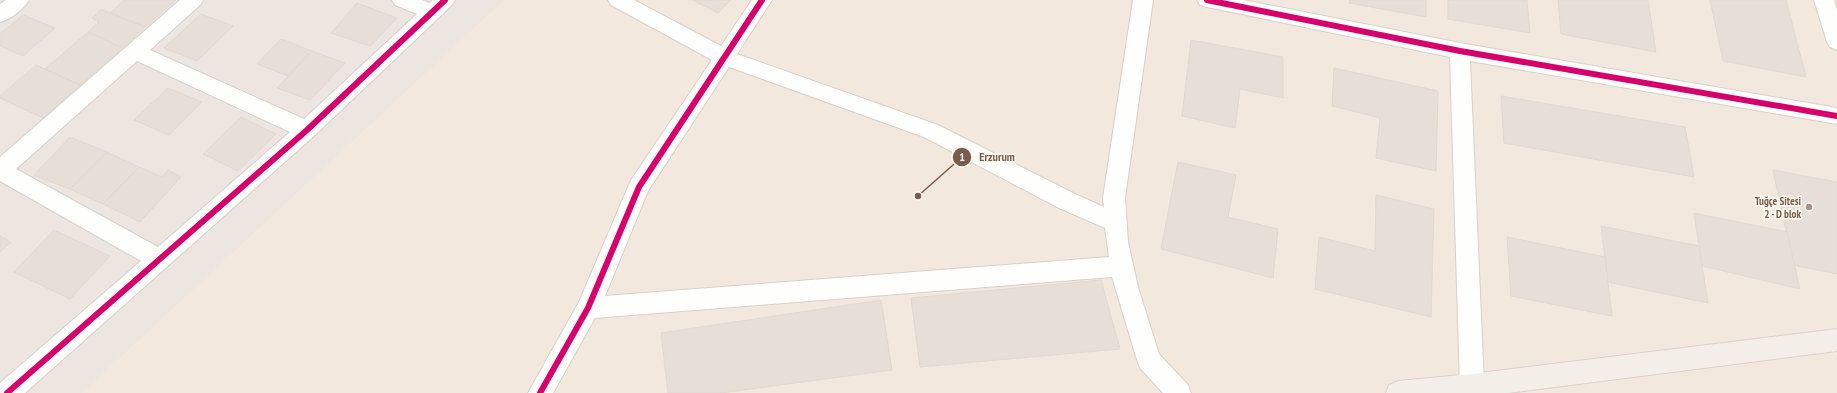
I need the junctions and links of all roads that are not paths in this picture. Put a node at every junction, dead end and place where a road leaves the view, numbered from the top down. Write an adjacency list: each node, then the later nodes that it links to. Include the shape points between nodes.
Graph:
1 (19, 0): 10 (street)
2 (193, 0): 13 (street)
3 (402, 0): 9 (street)
4 (618, 0): 14 (street)
5 (762, 0): 14 (street)
6 (1143, 0): 18 (street, via 1114,198)
7 (1207, 0): 12 (street)
8 (1824, 0): 11 (street)
9 (439, 6): 16 (street)
10 (0, 15)
11 (1837, 42)
12 (1460, 51): 15 (street); 23 (street)
13 (135, 52): 16 (street); 17 (street)
14 (724, 57): 18 (street, via 931,131 1067,201); 21 (street, via 639,187)
15 (1837, 116)
16 (307, 130): 19 (street)
17 (0, 170): 19 (street)
18 (1116, 223): 20 (street)
19 (159, 259): 24 (street)
20 (1122, 266): 21 (street); 26 (street, via 1149,360)
21 (588, 308): 25 (street)
22 (1837, 340): 23 (main road)
23 (1472, 386): 27 (main road)
24 (7, 393)
25 (540, 393)
26 (1179, 393)
27 (1398, 393)

